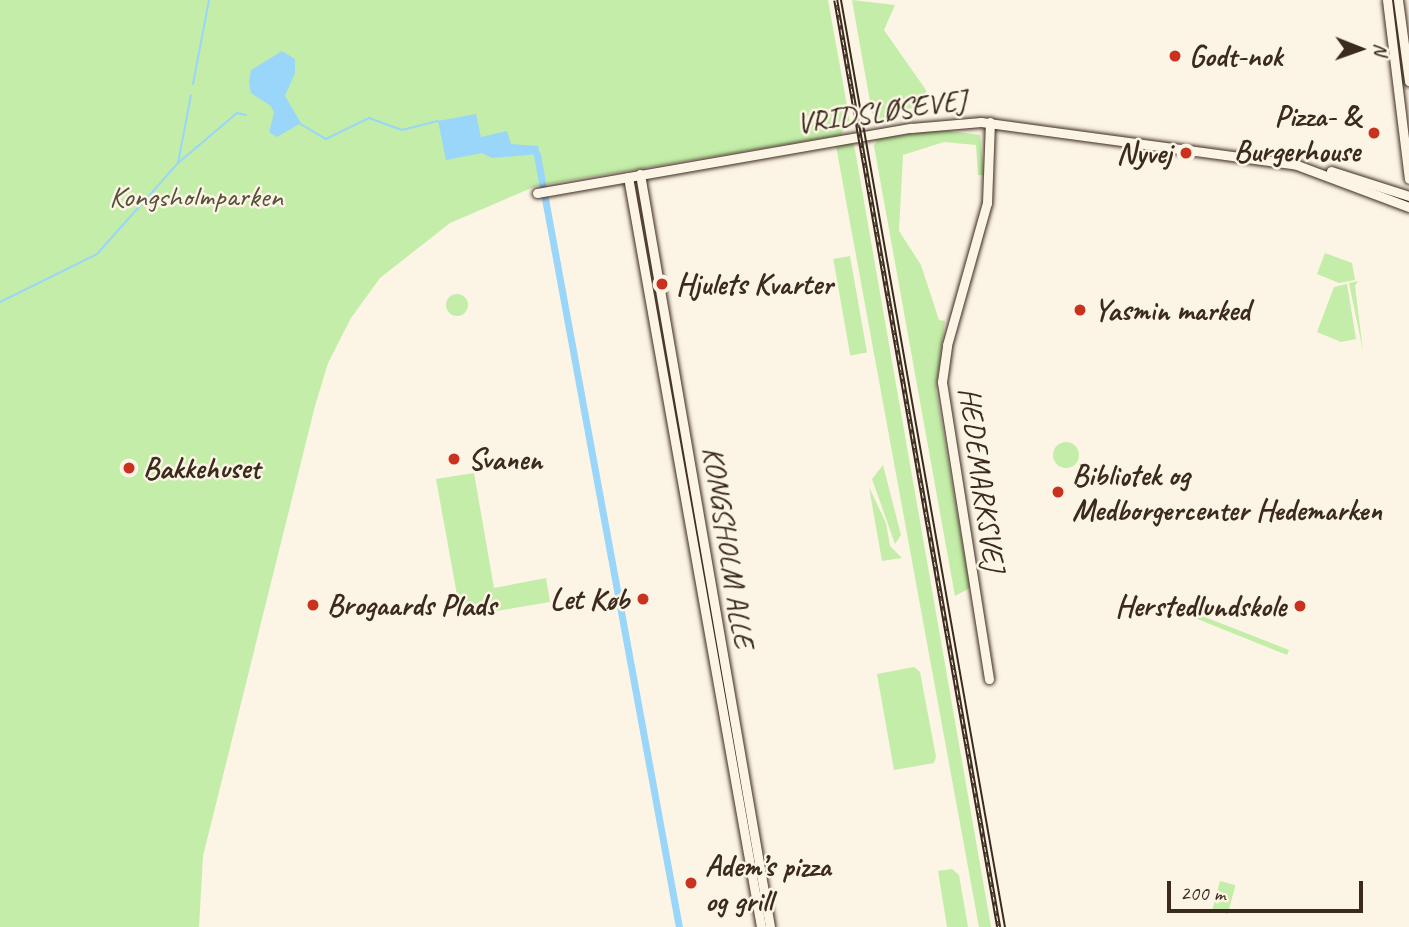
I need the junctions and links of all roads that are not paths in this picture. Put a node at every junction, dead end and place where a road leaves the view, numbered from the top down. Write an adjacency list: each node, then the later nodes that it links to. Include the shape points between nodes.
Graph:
1 (1387, 0): 3 (street)
2 (1398, 0): 4 (street)
3 (1397, 76): 6 (street); 10 (street)
4 (1409, 81)
5 (990, 122): 7 (street, VRIDSLØSEVEJ); 8 (street, VRIDSLØSEVEJ, via 911,128); 14 (street, HEDEMARKSVEJ, via 987,203 947,345 942,382)
6 (1409, 132)
7 (1316, 170): 12 (street, VRIDSLØSEVEJ, via 1362,178); 13 (street, VRIDSLØSEVEJ)
8 (640, 174): 9 (street, VRIDSLØSEVEJ); 16 (street, KONGSHOLM ALLE)
9 (628, 177): 11 (street, VRIDSLØSEVEJ); 15 (street, KONGSHOLM ALLE)
10 (1409, 179)
11 (537, 193)
12 (1409, 195)
13 (1409, 207)
14 (989, 680)
15 (761, 927)
16 (770, 927)

